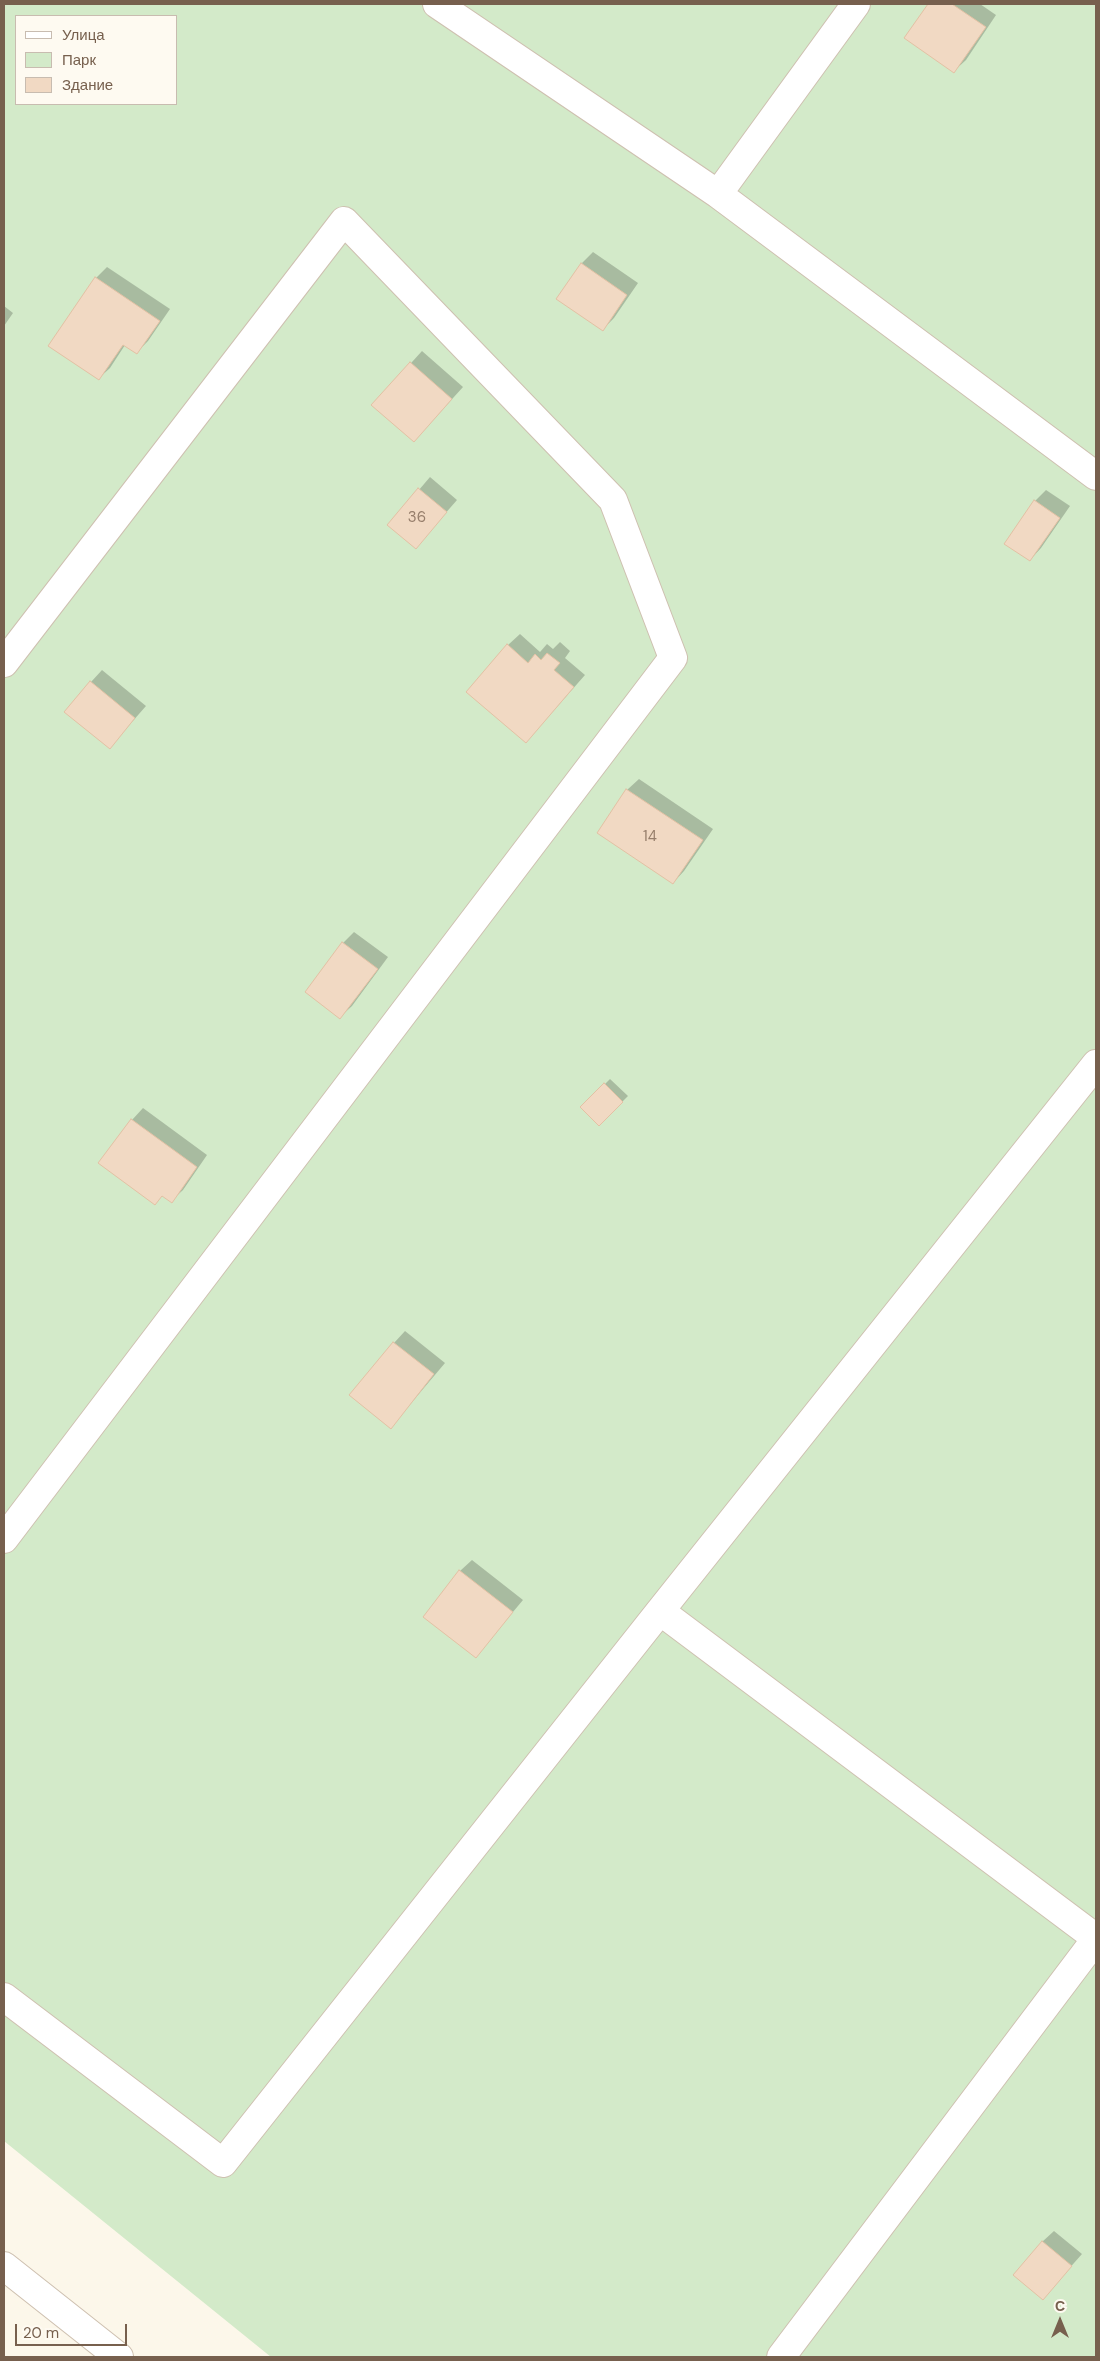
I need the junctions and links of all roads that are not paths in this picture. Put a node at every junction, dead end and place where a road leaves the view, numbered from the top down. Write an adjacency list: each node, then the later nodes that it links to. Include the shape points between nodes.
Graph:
1 (437, 4): 3 (street)
2 (856, 4): 3 (street)
3 (718, 194): 4 (street)
4 (1096, 476)
5 (4, 663): 7 (street, via 344,221 614,500 673,658)
6 (1096, 1064): 8 (street)
7 (4, 1539)
8 (660, 1611): 9 (street); 10 (street, via 223,2163)
9 (1096, 1938): 13 (street)
10 (4, 1997)
11 (4, 2266): 12 (street)
12 (119, 2357)
13 (781, 2357)

